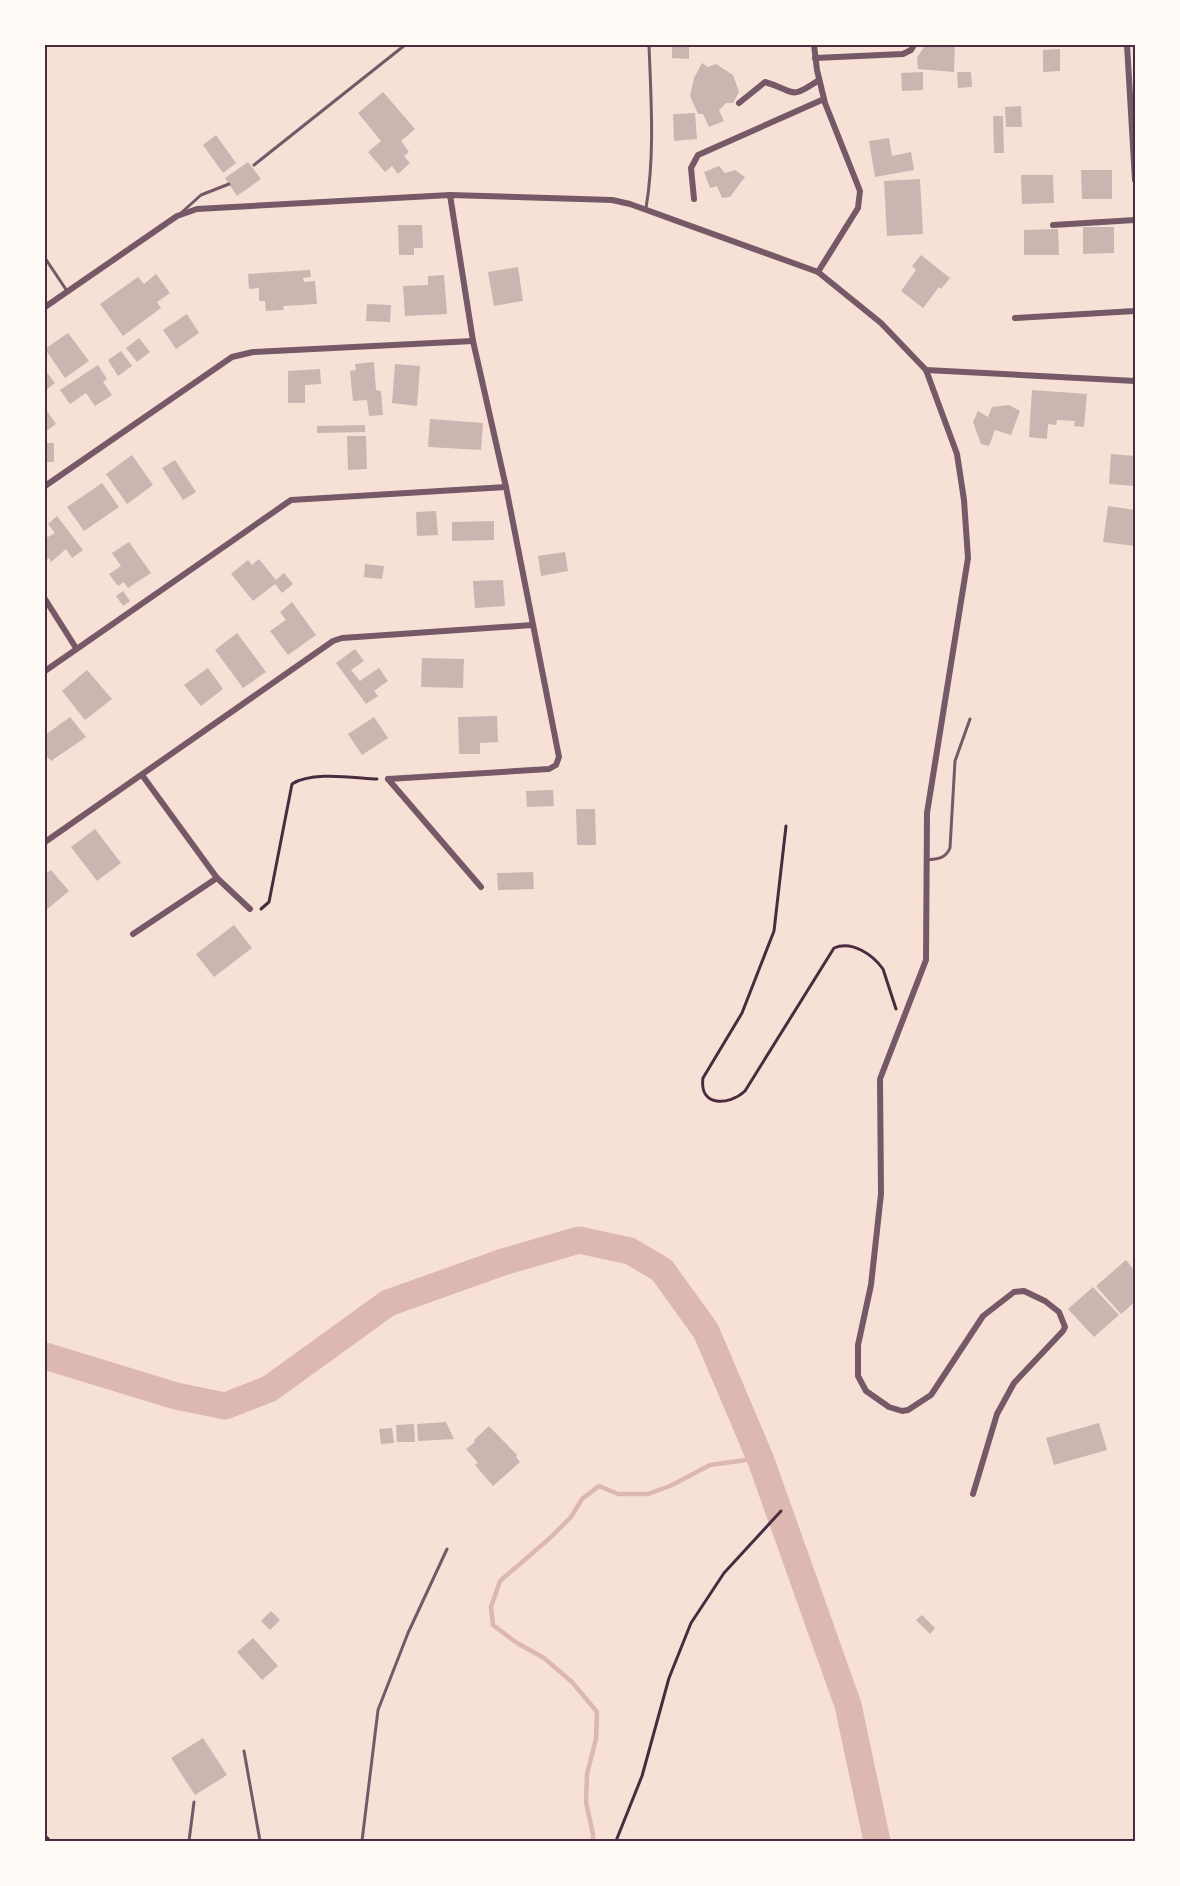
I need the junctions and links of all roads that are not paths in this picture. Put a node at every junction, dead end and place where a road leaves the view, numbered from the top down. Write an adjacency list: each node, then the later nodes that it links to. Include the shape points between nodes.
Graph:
1 (405, 45): 10 (lane)
2 (649, 45): 15 (lane, via 650,184)
3 (814, 45): 6 (street)
4 (914, 45): 6 (street, via 903,54)
5 (1127, 45): 11 (street)
6 (815, 58): 7 (street)
7 (819, 80): 8 (street); 9 (street, via 795,94 765,82)
8 (824, 99): 14 (street, via 698,155 691,168); 20 (street, via 860,191 860,201)
9 (740, 103)
10 (254, 165)
11 (1135, 180)
12 (229, 184): 16 (lane, via 201,195)
13 (450, 195): 15 (street, via 612,200); 16 (street, via 207,207); 25 (street)
14 (694, 199)
15 (645, 209): 20 (street)
16 (177, 216): 21 (street)
17 (1135, 220): 18 (street)
18 (1053, 225)
19 (45, 258): 21 (lane)
20 (818, 272): 26 (street, via 881,323)
21 (67, 291): 22 (street)
22 (45, 307)
23 (1135, 311): 24 (street)
24 (1015, 318)
25 (473, 341): 28 (street, via 242,354 222,363); 29 (street)
26 (926, 370): 27 (street); 37 (street, via 957,454 968,558 927,813)
27 (1135, 381)
28 (45, 486)
29 (506, 487): 31 (street); 32 (street, via 291,500)
30 (45, 599): 32 (street)
31 (532, 625): 35 (street, via 333,641); 39 (street, via 559,757 556,765 549,769 388,779)
32 (76, 648): 33 (street)
33 (45, 671)
34 (970, 719): 37 (lane, via 955,762 950,848 946,856)
35 (142, 775): 36 (street); 38 (street)
36 (45, 842)
37 (926, 861): 42 (street, via 926,960 880,1079 881,1194 871,1284 858,1345 858,1376 866,1391 889,1407 908,1410 930,1395 983,1316 1014,1292 1045,1301 1059,1312 1063,1331 1014,1383 997,1414)
38 (217, 878): 40 (street); 41 (street)
39 (481, 887)
40 (250, 909)
41 (133, 934)
42 (973, 1494)
43 (447, 1549): 48 (lane, via 378,1710)
44 (244, 1751): 47 (lane)
45 (194, 1802): 46 (lane)
46 (189, 1841)
47 (260, 1841)
48 (362, 1841)

